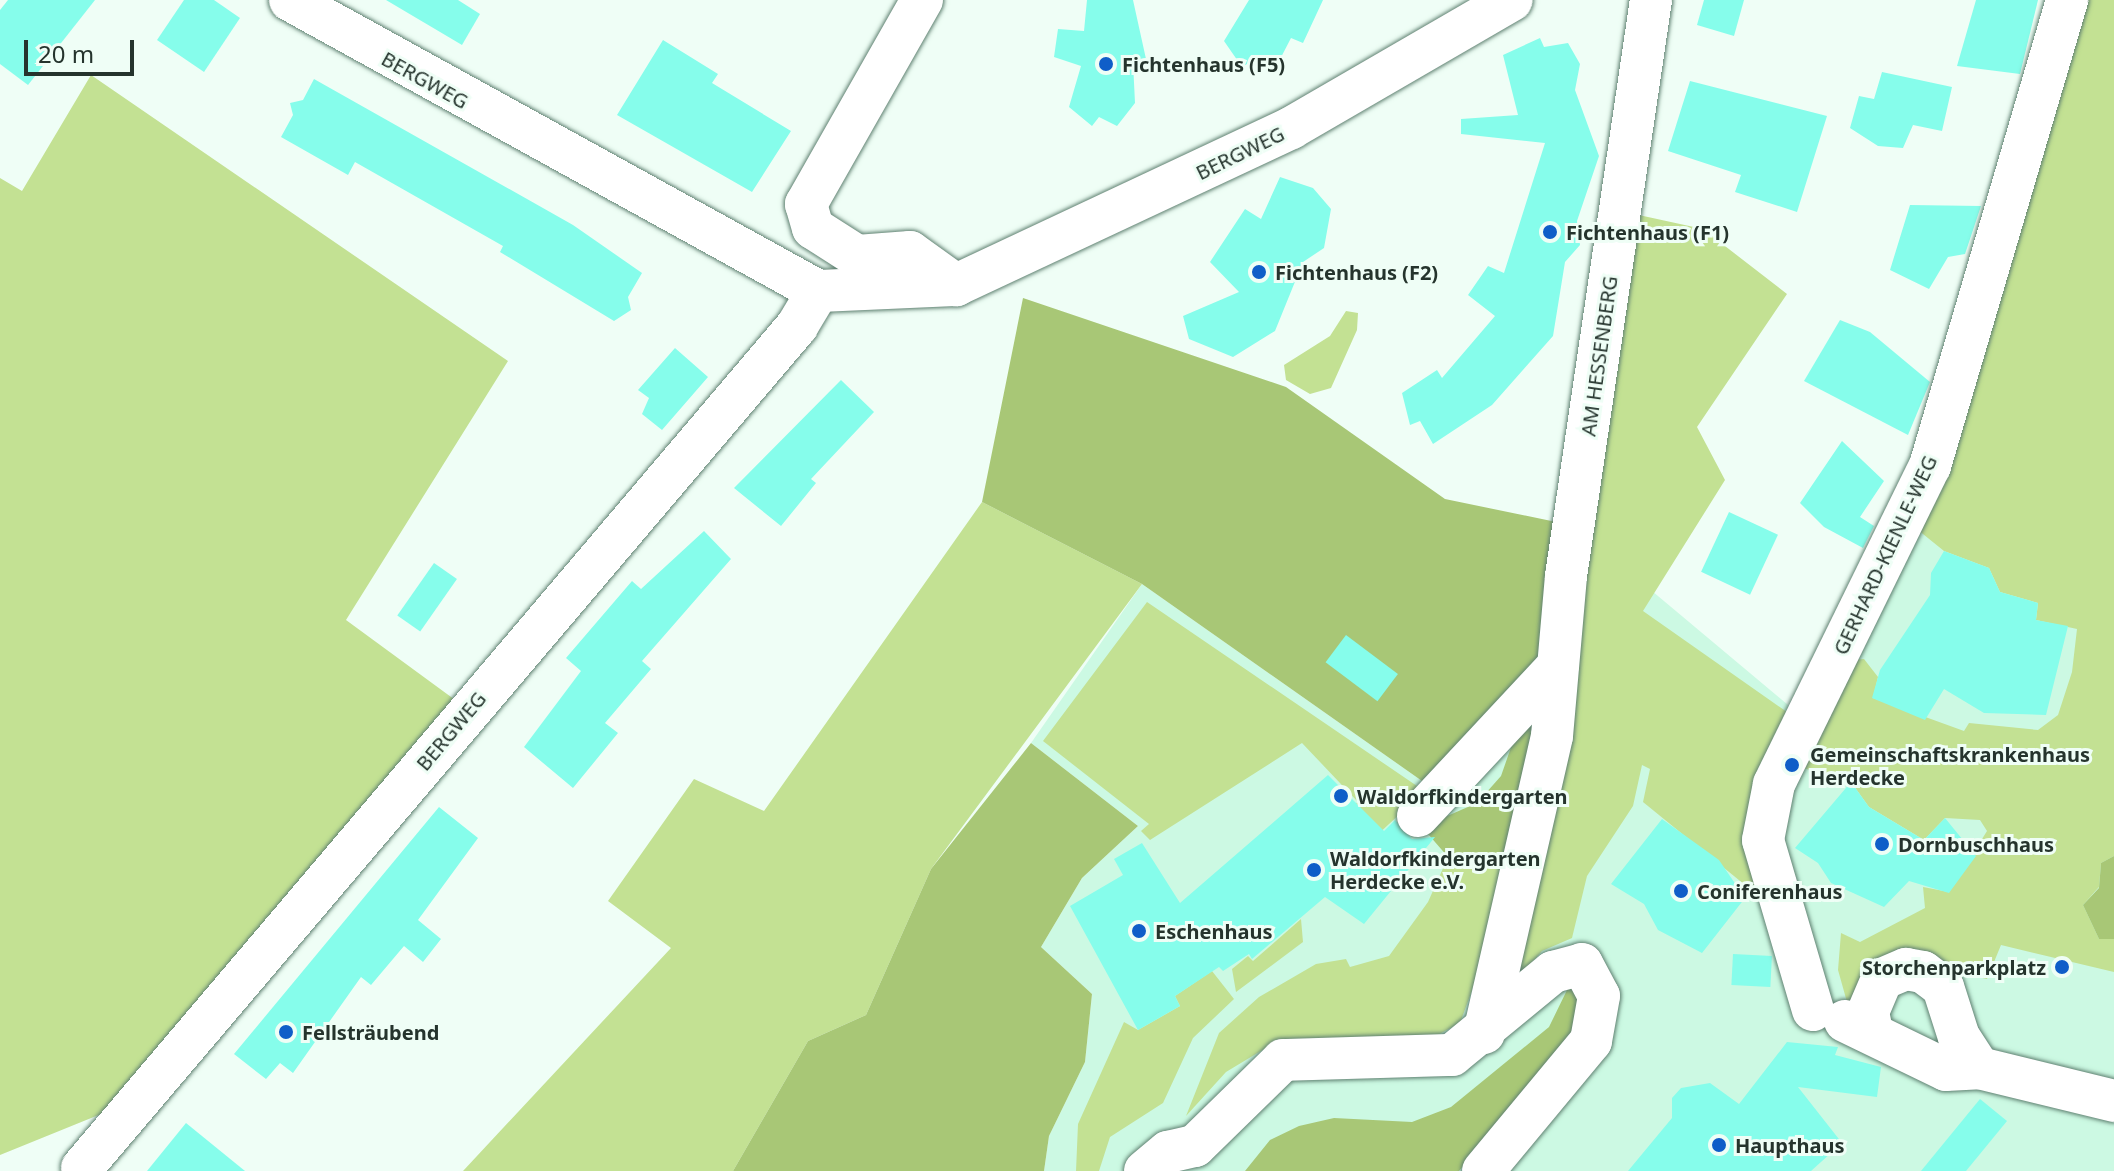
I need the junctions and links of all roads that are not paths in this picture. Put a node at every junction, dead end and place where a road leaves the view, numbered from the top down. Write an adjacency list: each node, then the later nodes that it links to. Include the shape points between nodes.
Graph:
1 (290, 0): 7 (street, BERGWEG)
2 (922, 0): 6 (street, via 806,204 813,228 857,256 910,252)
3 (1512, 0): 6 (street, BERGWEG, via 1291,128)
4 (1651, 0): 8 (street, AM HESSENBERG)
5 (2067, 0): 11 (street, GERHARD-KIENLE-WEG, via 1930,466 1774,784 1763,840)
6 (956, 285): 7 (street, BERGWEG)
7 (818, 291): 17 (street, BERGWEG, via 797,326)
8 (1558, 666): 9 (street); 13 (street, AM HESSENBERG, via 1552,736)
9 (1418, 816)
10 (1827, 951): 11 (street)
11 (1813, 1010): 12 (street)
12 (1872, 1031): 14 (street, via 1946,1070); 14 (street, via 1874,991 1906,969 1943,987)
13 (1484, 1033): 16 (street, via 1439,1058 1283,1060); 19 (street, via 1563,965 1582,964 1592,973 1600,1009 1591,1041)
14 (1971, 1056): 15 (street)
15 (2114, 1101)
16 (1200, 1158): 18 (street, via 1168,1152)
17 (82, 1168)
18 (1145, 1171)
19 (1483, 1171)

